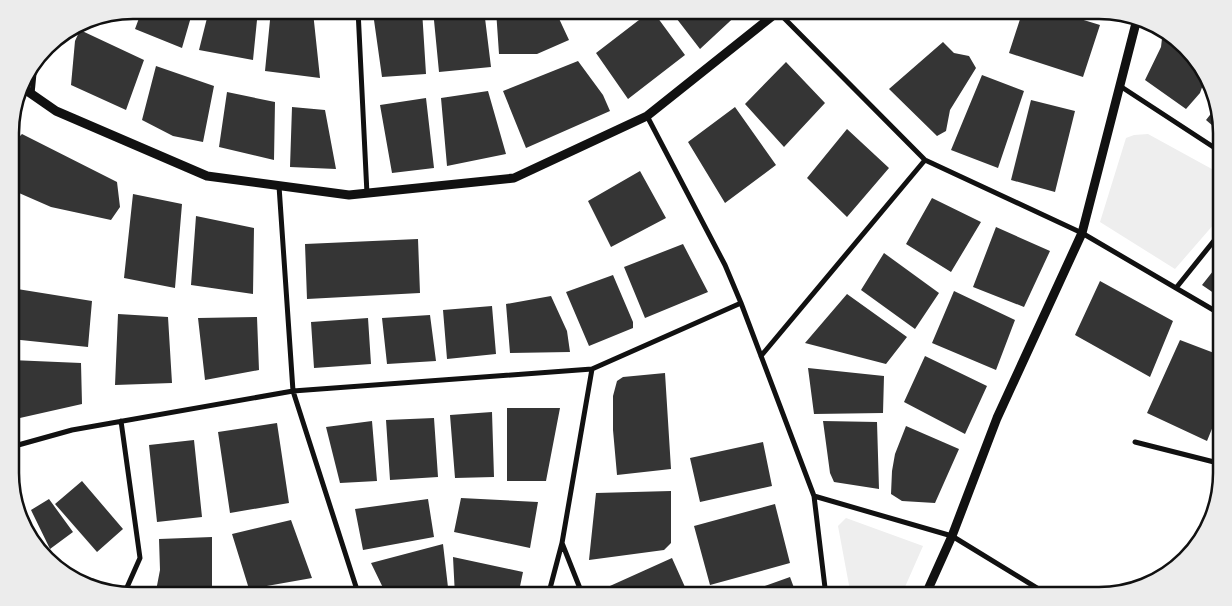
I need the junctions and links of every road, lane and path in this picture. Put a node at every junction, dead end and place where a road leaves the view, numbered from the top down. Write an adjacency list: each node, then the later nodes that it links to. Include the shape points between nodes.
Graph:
1 (358, 19): 13 (street)
2 (769, 19): 9 (street)
3 (787, 19): 11 (street)
4 (1136, 25): 6 (street)
5 (33, 78): 8 (street)
6 (1120, 86): 10 (street); 14 (street)
7 (27, 90): 8 (street)
8 (32, 94): 12 (street, via 56,111 207,176)
9 (647, 116): 13 (street, via 514,178); 17 (street)
10 (1213, 147)
11 (925, 160): 14 (street); 19 (street)
12 (279, 186): 13 (street, via 349,196); 21 (street)
13 (367, 194)
14 (1082, 233): 16 (street); 27 (street, via 997,418)
15 (1213, 242): 16 (street)
16 (1176, 288): 18 (street)
17 (741, 304): 19 (street); 20 (street)
18 (1213, 310)
19 (761, 356): 26 (street)
20 (592, 369): 21 (street); 28 (street)
21 (293, 392): 22 (street); 30 (street)
22 (121, 422): 24 (street); 29 (street, via 140,558)
23 (1135, 442): 25 (street)
24 (19, 444)
25 (1213, 462)
26 (814, 496): 27 (street); 33 (street)
27 (952, 536): 34 (street); 35 (street)
28 (562, 543): 31 (street); 32 (street)
29 (127, 587)
30 (356, 587)
31 (550, 587)
32 (579, 587)
33 (825, 587)
34 (929, 587)
35 (1035, 587)

